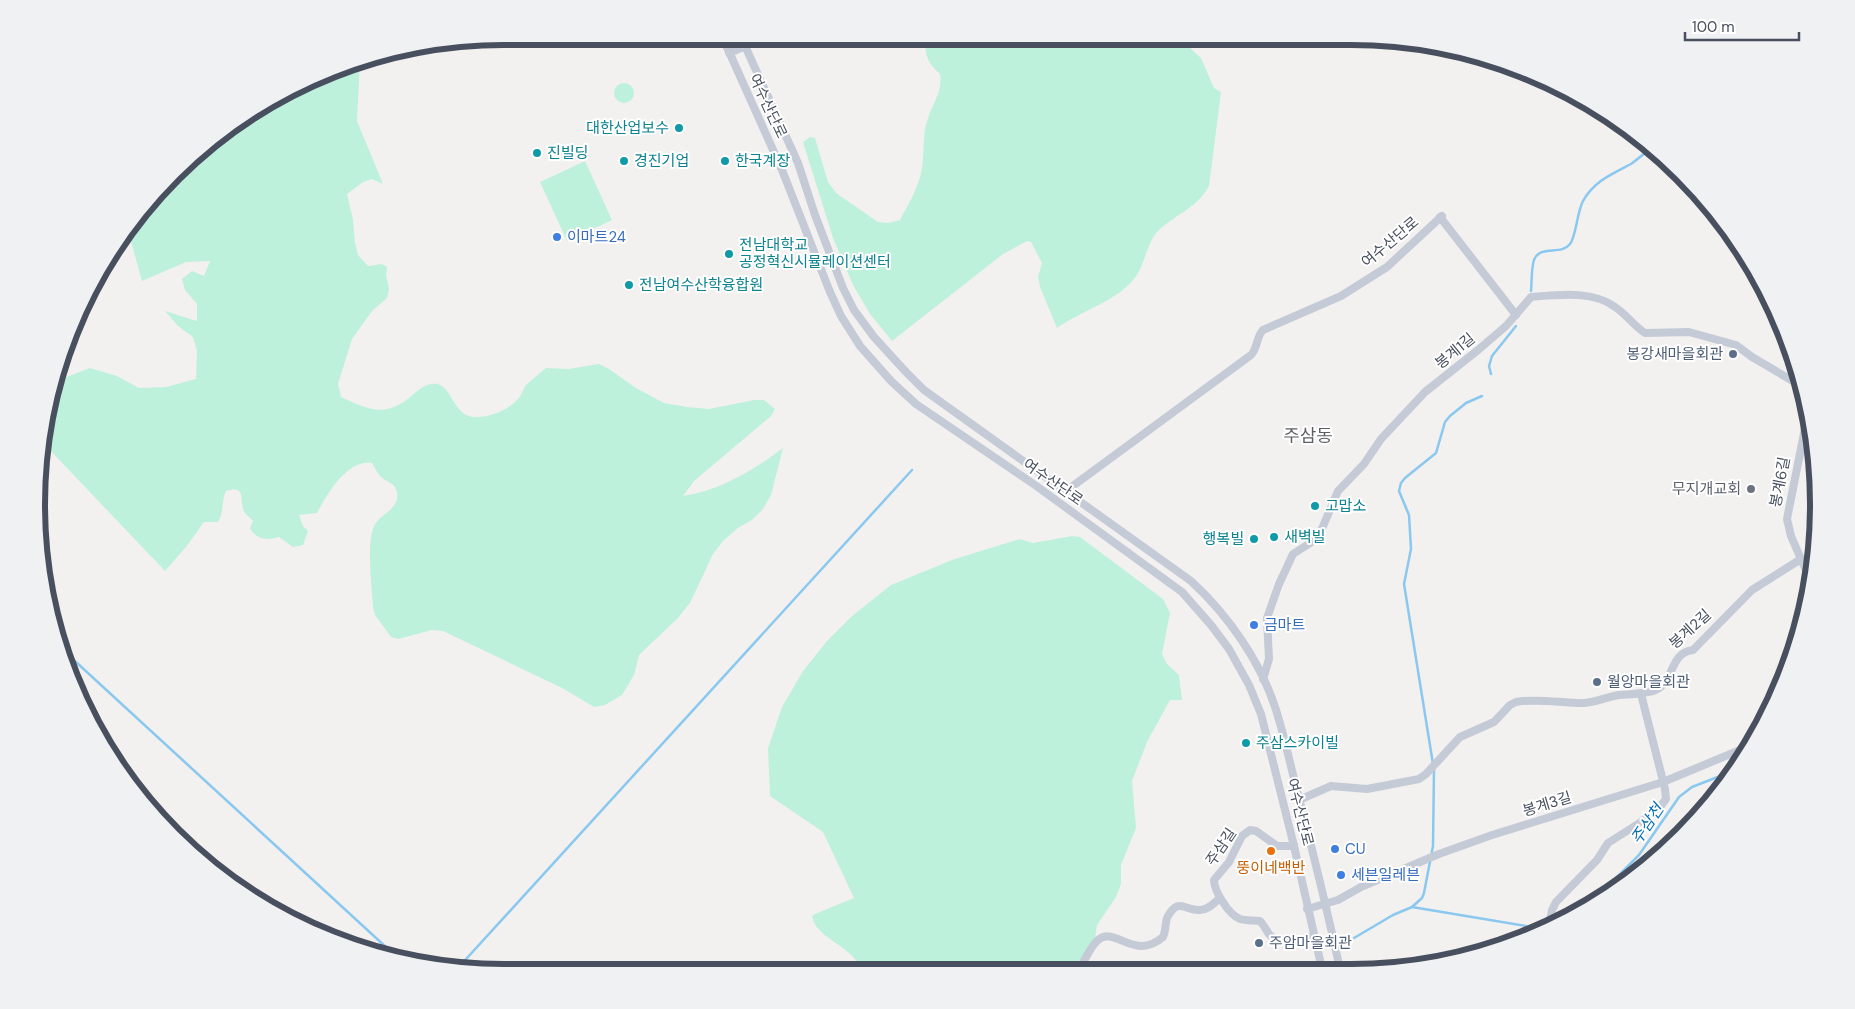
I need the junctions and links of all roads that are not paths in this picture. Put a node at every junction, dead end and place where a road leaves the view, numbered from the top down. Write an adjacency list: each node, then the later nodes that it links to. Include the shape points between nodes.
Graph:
1 (725, 45): 4 (street, 여수산단로)
2 (735, 45): 4 (street)
3 (747, 45): 8 (street, 여수산단로, via 798,163 814,215 854,310 874,337 924,390)
4 (727, 50): 12 (street, 여수산단로, via 782,170 830,292 860,346 891,381 924,410 1035,485 1182,592 1222,639)
5 (1516, 315): 6 (street, 봉계1길, via 1531,297 1580,294 1594,297 1614,305 1645,333 1689,332 1736,345); 8 (street, 여수산단로, via 1441,217 1372,277 1341,296 1263,330 1251,355); 11 (street, 봉계1길, via 1425,392 1381,439 1364,464 1338,491 1318,538 1293,554 1267,618 1269,659)
6 (1793, 381)
7 (1804, 433): 9 (street, 봉계6길, via 1787,519 1788,530)
8 (1066, 491): 11 (street, 여수산단로, via 1198,588 1232,627)
9 (1801, 558): 10 (street, 봉계6길); 13 (street, 봉계2길, via 1752,590 1693,650 1684,652 1675,662 1664,685)
10 (1805, 568)
11 (1263, 679): 12 (street); 16 (street, 여수산단로, via 1276,709)
12 (1249, 686): 17 (street, 여수산단로, via 1261,714)
13 (1641, 694): 15 (street); 16 (street, 봉계2길, via 1582,703 1516,702 1494,722 1460,737 1419,779 1372,789 1331,786)
14 (1738, 751): 15 (street)
15 (1663, 782): 19 (street, 봉계3길, via 1419,861); 21 (street, via 1665,802 1641,822 1608,842 1597,860 1558,898)
16 (1299, 800): 19 (street, 여수산단로)
17 (1294, 846): 18 (street, 주삼길, via 1277,846 1255,830 1243,834 1229,862 1214,880); 20 (street, 여수산단로)
18 (1220, 898): 22 (street, via 1240,919 1262,923 1279,943); 23 (street, via 1204,910 1177,906 1168,917 1163,937 1149,945 1139,947 1109,936 1102,937)
19 (1326, 904): 20 (street); 25 (street, 여수산단로)
20 (1307, 909): 22 (street, 여수산단로)
21 (1551, 918)
22 (1314, 936): 24 (street, 여수산단로)
23 (1082, 964)
24 (1321, 964)
25 (1339, 964)

